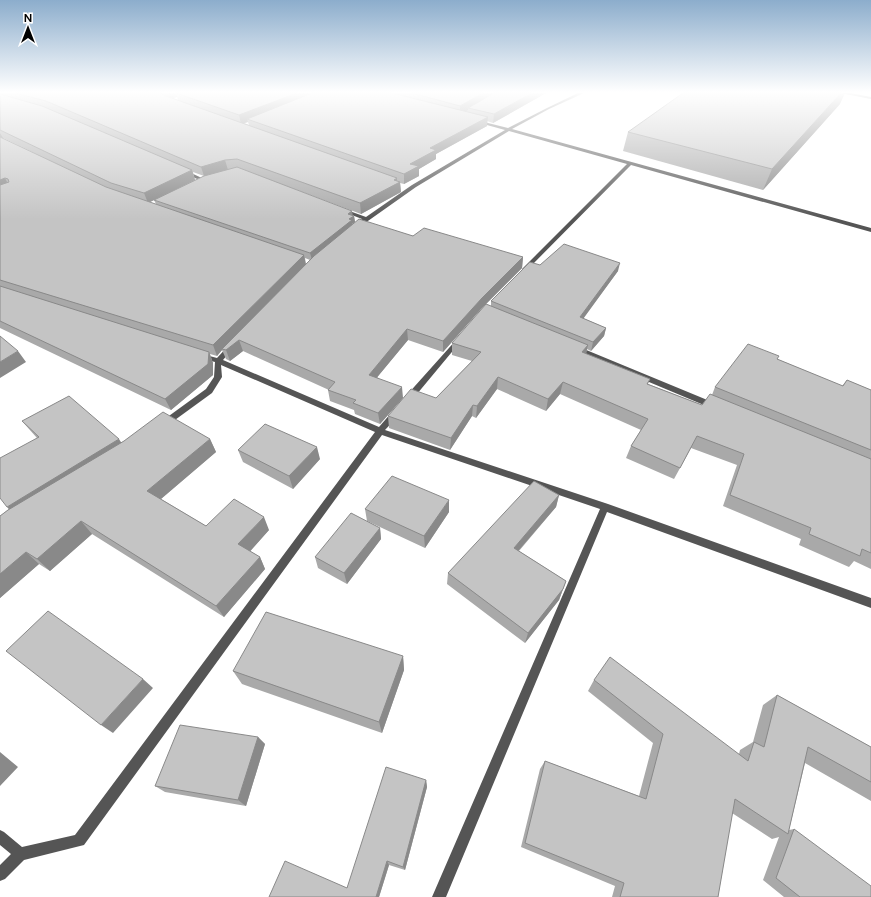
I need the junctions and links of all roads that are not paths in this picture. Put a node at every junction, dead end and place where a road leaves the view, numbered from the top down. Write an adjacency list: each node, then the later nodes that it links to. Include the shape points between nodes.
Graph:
1 (498, 135): 7 (street)
2 (529, 135): 3 (street)
3 (630, 163): 10 (street); 12 (street)
4 (183, 171): 5 (street, via 206,179)
5 (197, 184)
6 (403, 186): 7 (street)
7 (410, 189): 9 (street)
8 (336, 208): 9 (street)
9 (366, 219): 11 (street)
10 (871, 230)
11 (352, 231)
12 (521, 273)
13 (468, 329): 20 (street)
14 (239, 340): 17 (street)
15 (571, 347): 18 (street)
16 (195, 354): 17 (street)
17 (218, 361): 19 (street, via 218,377 209,391); 20 (street)
18 (725, 410)
19 (160, 427)
20 (380, 431): 21 (street); 24 (street, via 79,840)
21 (605, 507): 22 (street); 26 (street)
22 (871, 603)
23 (0, 836): 24 (street)
24 (20, 854): 25 (street)
25 (0, 874)
26 (440, 897)

